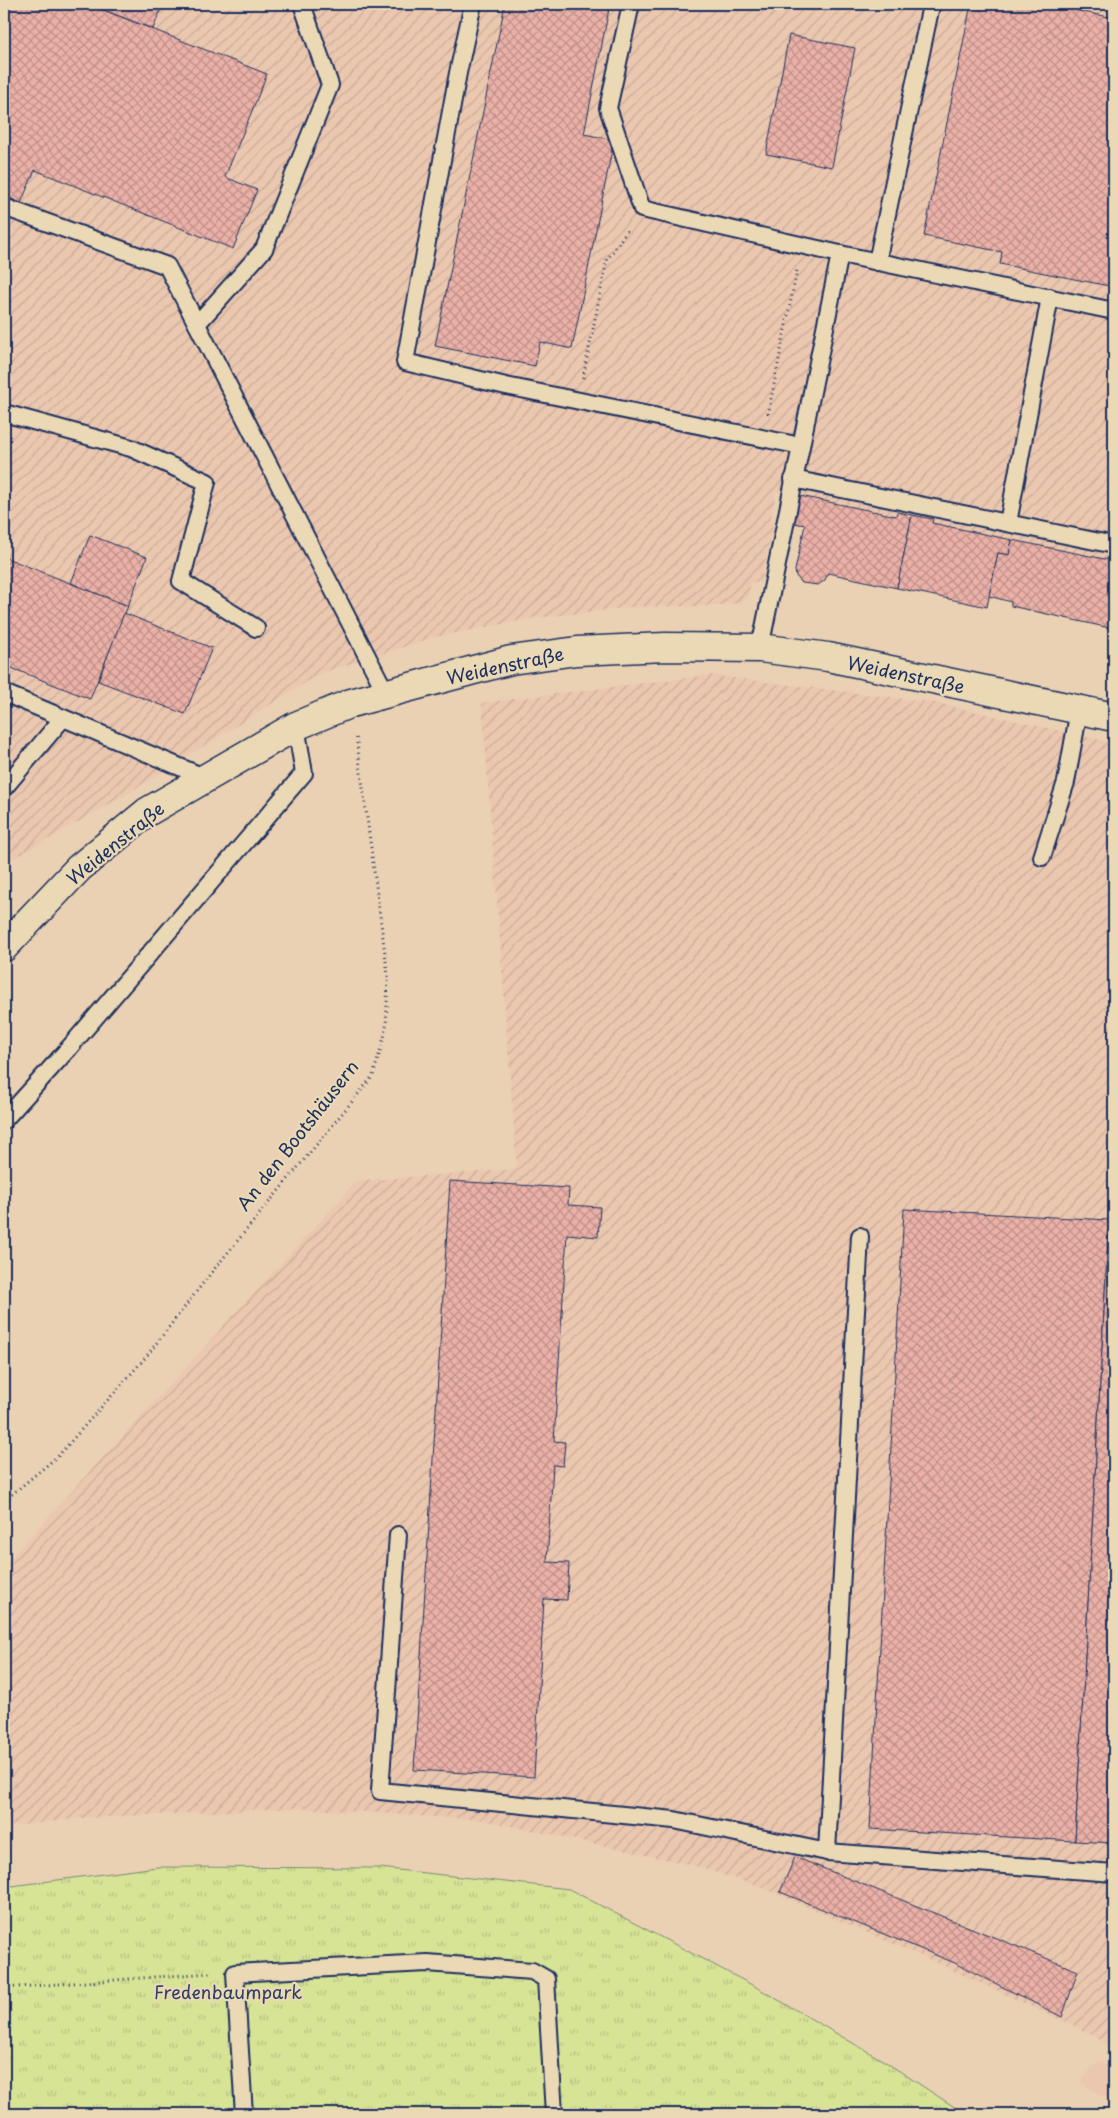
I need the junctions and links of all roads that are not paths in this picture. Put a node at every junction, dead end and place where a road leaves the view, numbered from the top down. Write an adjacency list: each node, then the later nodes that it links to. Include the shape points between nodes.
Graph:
1 (302, 4): 10 (lane, via 330,85 264,249)
2 (473, 4): 12 (lane, via 405,362)
3 (630, 4): 6 (lane, via 608,108 642,209)
4 (933, 4): 7 (lane)
5 (4, 207): 10 (lane, via 167,266)
6 (840, 254): 7 (lane); 12 (lane)
7 (877, 262): 8 (lane)
8 (1050, 297): 9 (lane); 14 (lane)
9 (1114, 311)
10 (197, 324): 19 (lane)
11 (4, 413): 16 (lane, via 131,448 207,482 181,581)
12 (801, 446): 13 (lane)
13 (793, 479): 14 (lane); 17 (lane)
14 (1008, 523): 15 (lane)
15 (1114, 545)
16 (256, 628)
17 (760, 648): 19 (street, Weidenstraße, via 665,647 577,651 511,660); 20 (street, Weidenstraße, via 828,657)
18 (4, 693): 22 (lane)
19 (386, 693): 23 (street, Weidenstraße, via 351,703)
20 (1079, 710): 21 (street, Weidenstraße); 26 (lane, via 1066,782)
21 (1114, 717)
22 (63, 718): 24 (lane); 25 (lane)
23 (296, 726): 24 (street, Weidenstraße); 28 (lane, via 304,773)
24 (206, 778): 27 (street, Weidenstraße, via 147,812 87,862)
25 (4, 788)
26 (1042, 857)
27 (4, 947)
28 (4, 1120)
29 (860, 1236): 31 (lane)
30 (398, 1535): 31 (lane, via 380,1791 674,1820)
31 (827, 1852): 32 (lane)
32 (1114, 1873)
33 (244, 2114): 34 (lane, via 235,1973 427,1964 532,1971 546,1979)
34 (554, 2114)

